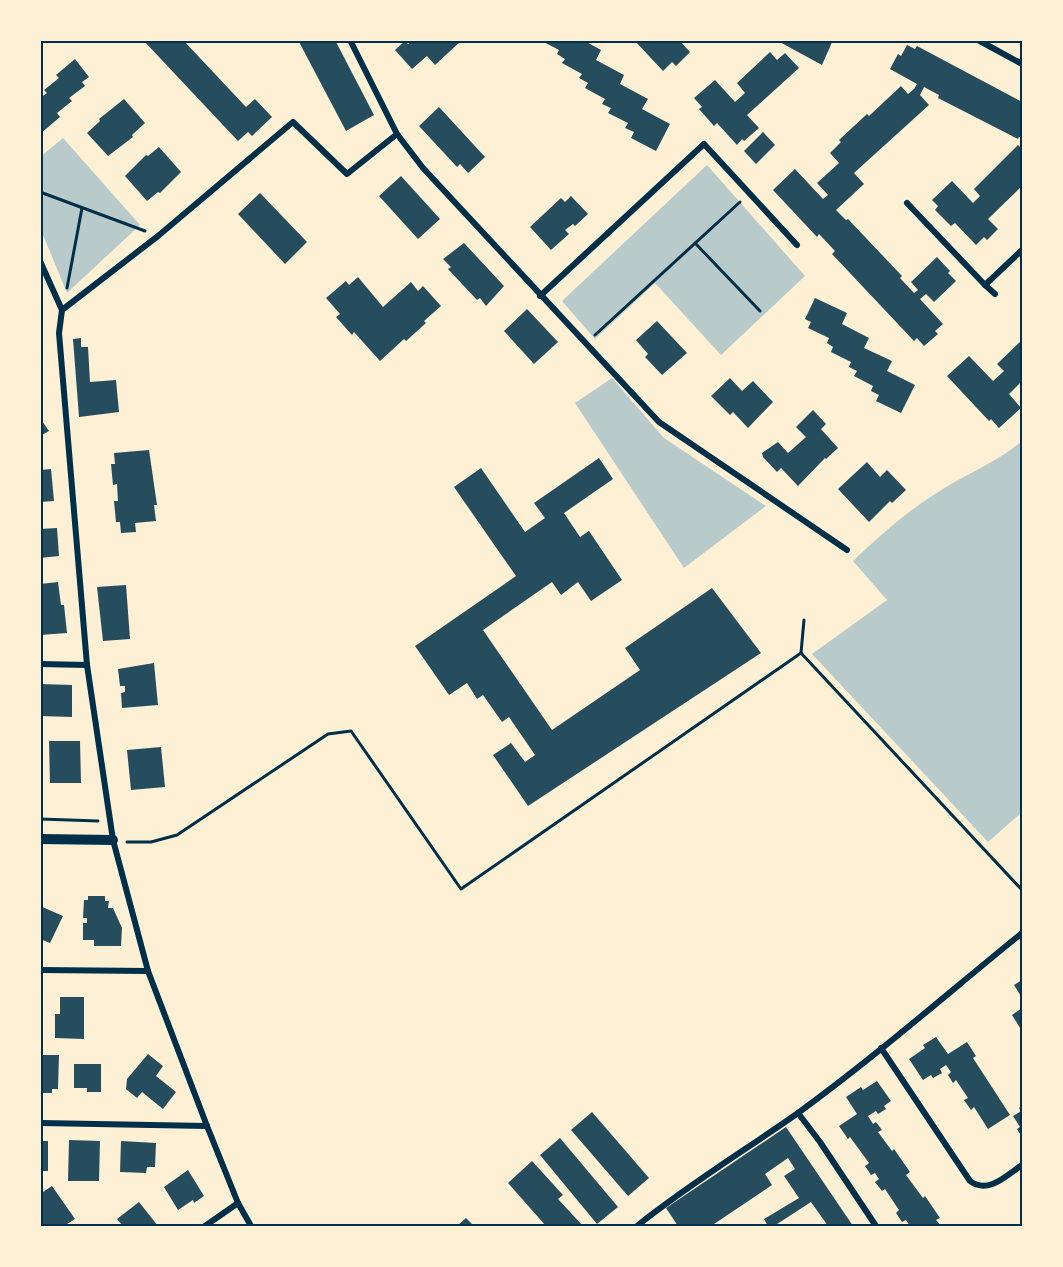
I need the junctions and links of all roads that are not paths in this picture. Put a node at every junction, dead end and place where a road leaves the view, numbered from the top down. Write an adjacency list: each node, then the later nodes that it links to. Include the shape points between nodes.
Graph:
1 (350, 40): 4 (street)
2 (978, 40): 3 (street)
3 (1023, 64)
4 (397, 134): 11 (street, via 423,168); 12 (street, via 348,174 293,122)
5 (907, 203): 9 (street)
6 (797, 245): 11 (street, via 704,144)
7 (1023, 250): 9 (street)
8 (40, 261): 12 (street)
9 (985, 285): 10 (street)
10 (995, 294)
11 (540, 296): 13 (street, via 659,422)
12 (63, 310): 15 (street, via 59,333)
13 (847, 550)
14 (40, 664): 15 (street)
15 (87, 665): 17 (street)
16 (40, 839): 17 (street)
17 (118, 841): 20 (street)
18 (1023, 933): 21 (street)
19 (40, 969): 20 (street)
20 (148, 971): 24 (street)
21 (881, 1048): 22 (street); 25 (street, via 976,1186 987,1187)
22 (798, 1113): 29 (street); 30 (street)
23 (40, 1123): 24 (street)
24 (207, 1126): 26 (street)
25 (1023, 1166)
26 (238, 1203): 27 (street); 28 (street)
27 (204, 1227)
28 (251, 1227)
29 (637, 1227)
30 (876, 1227)

